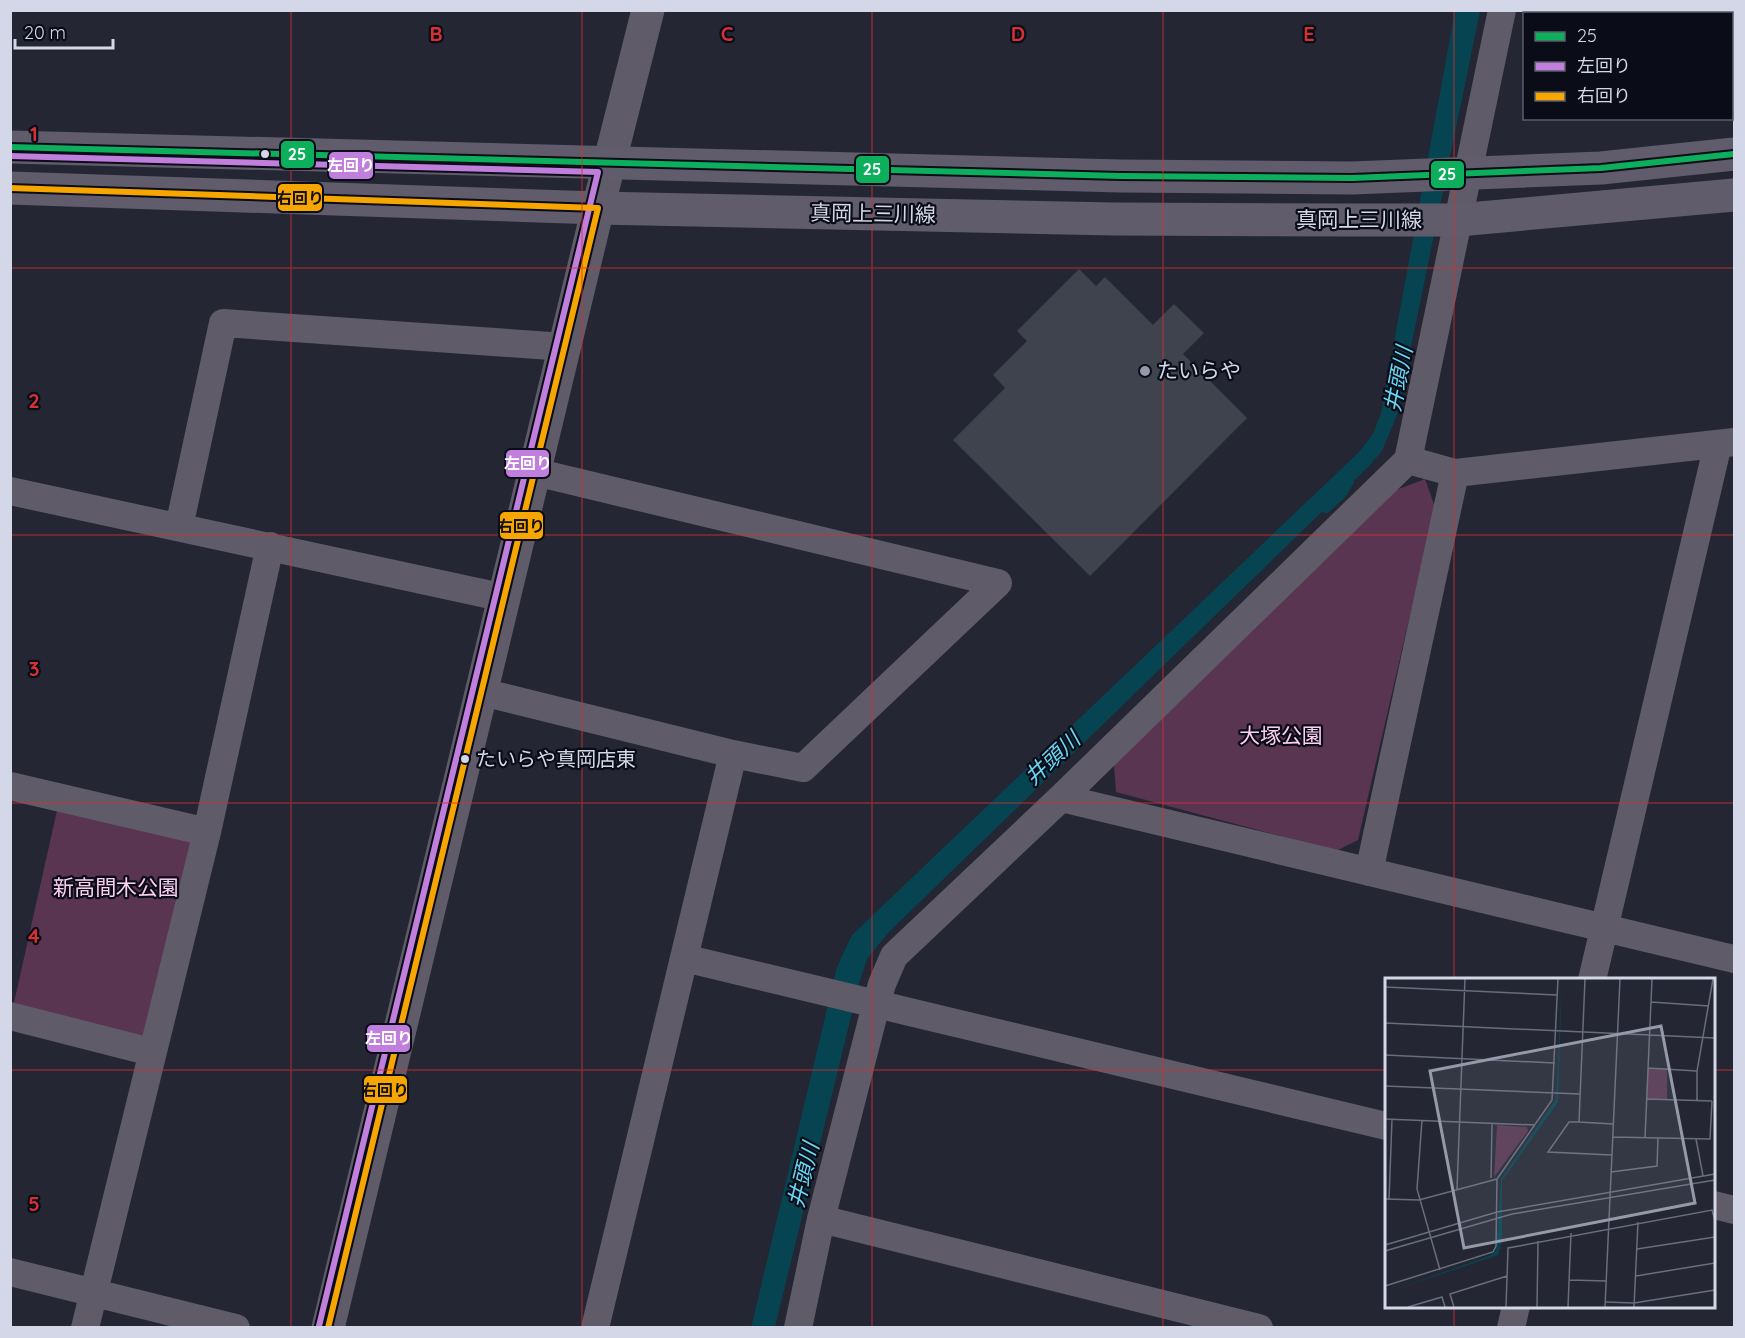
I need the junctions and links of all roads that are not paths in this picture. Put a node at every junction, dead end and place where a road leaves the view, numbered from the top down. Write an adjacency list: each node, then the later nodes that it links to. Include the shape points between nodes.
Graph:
1 (648, 10): 5 (street)
2 (1502, 10): 6 (street)
3 (10, 147): 5 (main road, 真岡上三川線)
4 (1734, 154): 6 (main road, 真岡上三川線, via 1601,168)
5 (609, 163): 6 (main road, 真岡上三川線, via 1121,176); 9 (street)
6 (1469, 175): 10 (street)
7 (10, 188): 9 (main road, 真岡上三川線)
8 (1734, 195): 10 (main road, 真岡上三川線)
9 (598, 208): 10 (main road, 真岡上三川線, via 1114,219); 11 (street)
10 (1458, 220): 13 (street)
11 (565, 346): 14 (street); 17 (street, via 223,323)
12 (1726, 443): 15 (street); 26 (street)
13 (1408, 460): 15 (street); 23 (street)
14 (535, 472): 19 (street); 21 (street, via 998,583 803,768)
15 (1455, 473): 25 (street)
16 (10, 491): 17 (street)
17 (179, 526): 18 (street)
18 (270, 546): 19 (street); 24 (street)
19 (505, 598): 20 (street)
20 (482, 692): 21 (street); 42 (street)
21 (733, 754): 27 (street)
22 (10, 786): 24 (street)
23 (1061, 798): 25 (street); 30 (street, via 894,956)
24 (207, 832): 32 (street)
25 (1369, 872): 26 (street)
26 (1604, 928): 28 (street); 29 (street)
27 (684, 958): 30 (street); 43 (street)
28 (1734, 959)
29 (1592, 978)
30 (876, 1005): 33 (street); 36 (street)
31 (10, 1016): 32 (street)
32 (152, 1052): 38 (street)
33 (1385, 1126)
34 (1715, 1205): 35 (street)
35 (1734, 1210)
36 (821, 1219): 44 (street); 45 (street)
37 (10, 1272): 38 (street)
38 (93, 1291): 40 (street); 41 (street)
39 (1516, 1308): 46 (street)
40 (85, 1328)
41 (236, 1328)
42 (328, 1328)
43 (595, 1328)
44 (798, 1328)
45 (1259, 1328)
46 (1511, 1328)

